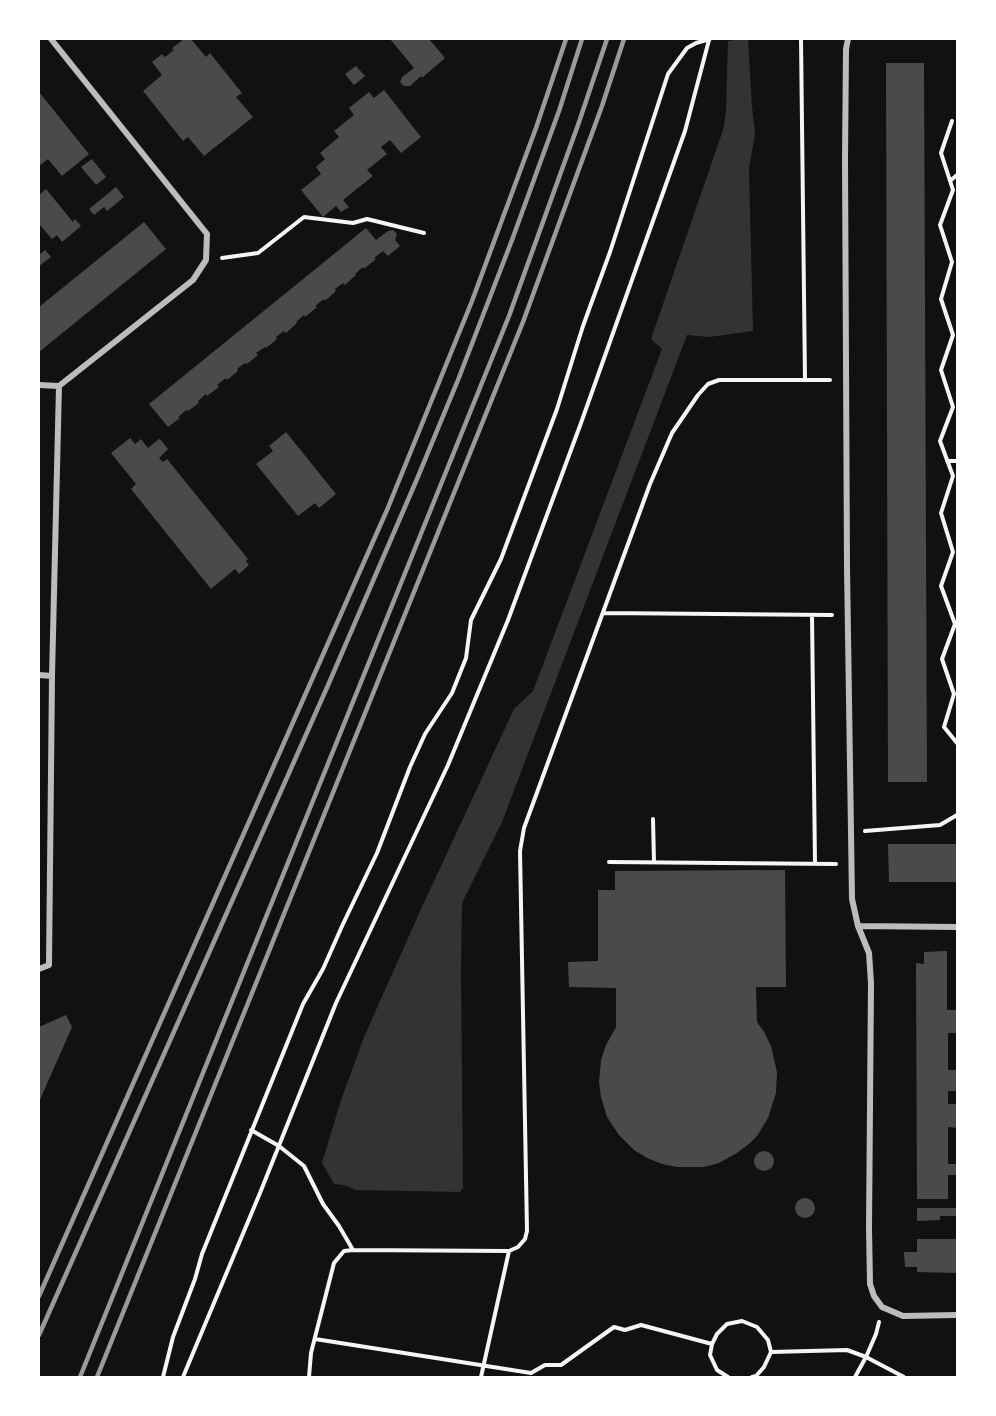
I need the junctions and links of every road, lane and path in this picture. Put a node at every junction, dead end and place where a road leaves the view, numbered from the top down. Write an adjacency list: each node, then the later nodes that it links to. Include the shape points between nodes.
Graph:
1 (51, 39): 9 (street, via 207,234)
2 (710, 39): 32 (path, via 687,48 668,74 557,409 501,559 471,620 465,658 452,693 425,734 377,853 303,1004); 33 (path, via 685,130 508,620 448,765 336,1003)
3 (801, 39): 10 (path)
4 (848, 39): 11 (street)
5 (952, 121): 7 (path, via 941,153)
6 (957, 175): 7 (path)
7 (950, 181): 14 (path, via 953,190 940,225 952,262 940,299 953,335 940,370 953,406 940,441)
8 (424, 233): 9 (path, via 367,219 353,223 304,217 258,253)
9 (206, 260): 13 (street, via 193,280)
10 (806, 380): 11 (path); 16 (path, via 719,380 708,384 698,395 672,433)
11 (846, 380): 18 (street)
12 (39, 385): 13 (street)
13 (59, 386): 20 (street)
14 (947, 461): 15 (path); 21 (path, via 952,476 941,513 953,552 941,586 955,624 942,659 954,694 944,727)
15 (957, 461)
16 (603, 613): 17 (path); 35 (path, via 524,828 520,851 527,1231 518,1247)
17 (812, 615): 18 (path); 27 (path)
18 (848, 615): 24 (street)
19 (39, 675): 20 (street)
20 (52, 676): 31 (street, via 49,965)
21 (957, 743)
22 (957, 815): 24 (path, via 940,825)
23 (653, 819): 26 (path)
24 (851, 832): 28 (street)
25 (609, 862): 26 (path)
26 (654, 862): 27 (path)
27 (815, 863): 28 (path)
28 (851, 864): 29 (street)
29 (858, 926): 30 (street); 36 (street, via 869,953 871,983 870,1284)
30 (957, 927)
31 (39, 969)
32 (251, 1130): 33 (path); 44 (path, via 202,1254)
33 (279, 1146): 34 (path, via 304,1166); 45 (path)
34 (352, 1250): 35 (path); 38 (path, via 344,1251 334,1263)
35 (509, 1251): 42 (path)
36 (882, 1307): 37 (street, via 903,1316); 41 (path)
37 (957, 1315)
38 (315, 1339): 42 (path); 46 (path)
39 (712, 1344): 40 (path, via 727,1324 742,1322 757,1327 768,1340); 43 (path, via 641,1325 625,1330 614,1327 561,1365 545,1365); 48 (path, via 710,1354 717,1370)
40 (771, 1352): 41 (path, via 847,1350); 49 (path, via 764,1368)
41 (866, 1357): 50 (path); 51 (path)
42 (483, 1366): 43 (path); 47 (path)
43 (532, 1375)
44 (163, 1377)
45 (183, 1377)
46 (309, 1377)
47 (481, 1377)
48 (728, 1377)
49 (752, 1377)
50 (855, 1377)
51 (904, 1377)

